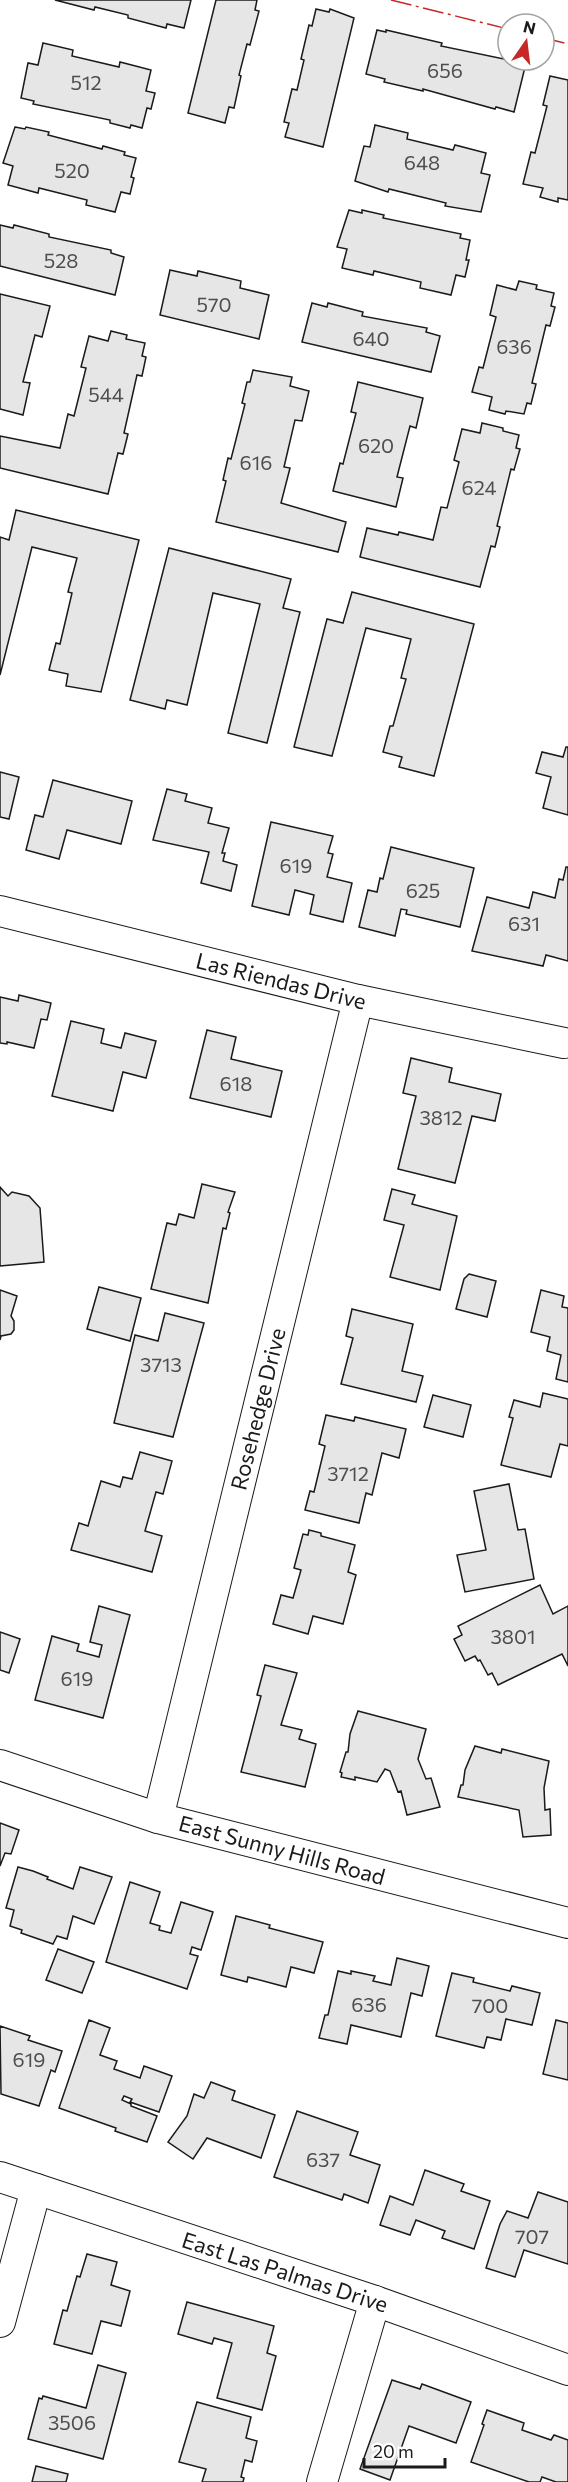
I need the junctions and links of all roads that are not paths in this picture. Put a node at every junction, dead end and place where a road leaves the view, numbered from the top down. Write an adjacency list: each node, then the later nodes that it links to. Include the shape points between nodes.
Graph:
1 (0, 911): 2 (street, Las Riendas Drive)
2 (358, 1000): 3 (street, Las Riendas Drive); 5 (street, Rosehedge Drive)
3 (564, 1043)
4 (0, 1765): 5 (street, East Sunny Hills Road)
5 (158, 1818): 6 (street, East Sunny Hills Road)
6 (568, 1923)
7 (0, 2177): 8 (street, East Las Palmas Drive)
8 (36, 2189): 9 (street, East Las Palmas Drive); 10 (street)
9 (375, 2301): 11 (street, East Las Palmas Drive); 12 (street)
10 (0, 2322)
11 (568, 2370)
12 (322, 2482)

